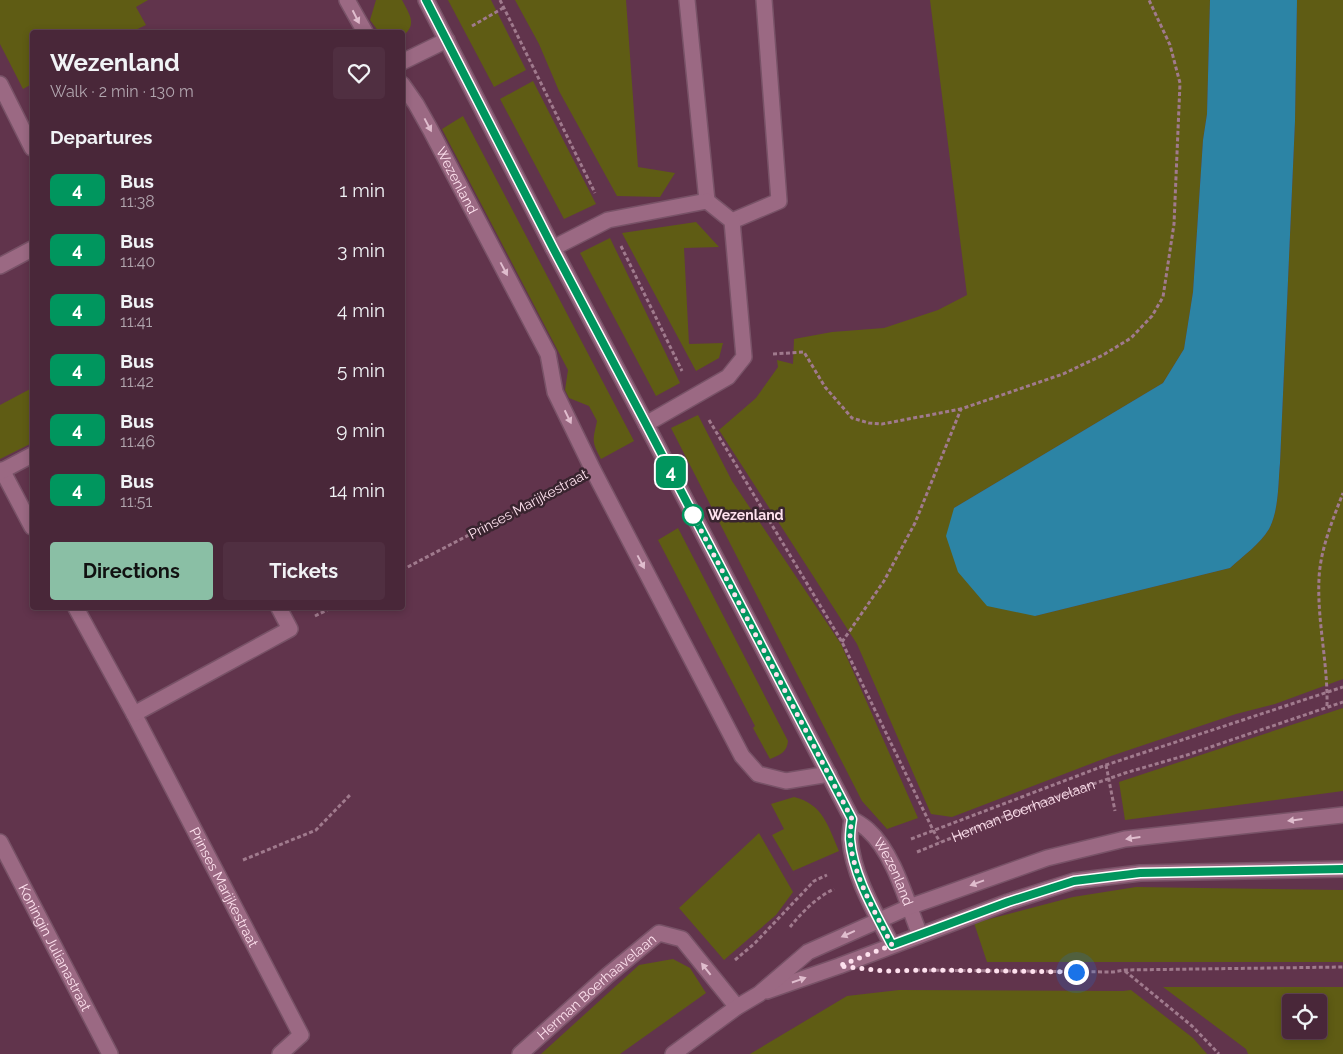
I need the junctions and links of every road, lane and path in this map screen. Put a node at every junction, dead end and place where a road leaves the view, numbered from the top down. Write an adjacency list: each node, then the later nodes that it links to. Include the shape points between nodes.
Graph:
1 (347, 0): 8 (street, one-way to 8)
2 (426, 0): 9 (street, Wezenland)
3 (500, 0): 7 (path)
4 (687, 0): 14 (street)
5 (764, 0): 16 (street, via 779,201)
6 (1149, 0): 22 (path, via 1170,45 1180,82 1174,224 1163,296 1152,316 1131,338 1103,355 1063,374)
7 (504, 8): 9 (path); 15 (path)
8 (364, 30)
9 (447, 40): 10 (street); 17 (street, Wezenland)
10 (405, 61)
11 (0, 84): 13 (street)
12 (405, 88): 25 (street, Wezenland, one-way to 25, via 430,129 548,354 555,392)
13 (30, 144)
14 (707, 201): 15 (street); 16 (street)
15 (608, 220): 17 (street); 21 (path)
16 (732, 221): 20 (street)
17 (553, 248): 23 (street, Wezenland)
18 (30, 250): 19 (street)
19 (0, 266)
20 (744, 357): 21 (street, via 728,377); 22 (path, via 804,352 825,387 852,418 869,423 882,424)
21 (694, 396): 23 (street); 32 (path)
22 (961, 409): 32 (path, via 915,523 884,581)
23 (646, 424): 39 (street, Wezenland)
24 (30, 456): 26 (street)
25 (593, 470): 29 (path, Prinses Marijkestraat); 39 (street, Wezenland, one-way to 39, via 742,756 758,774 786,781)
26 (1, 471): 28 (street)
27 (1343, 493): 34 (path, via 1327,535 1319,577)
28 (30, 523)
29 (405, 568)
30 (77, 610): 37 (street, Prinses Marijkestraat)
31 (280, 610): 37 (street, via 290,629)
32 (842, 642): 45 (path)
33 (1343, 687): 34 (path)
34 (1328, 692): 36 (path); 38 (path)
35 (1343, 702): 36 (path, Herman Boerhaavelaan)
36 (1327, 706): 40 (path, Herman Boerhaavelaan)
37 (134, 714): 52 (street, Prinses Marijkestraat)
38 (1106, 765): 40 (path); 45 (path)
39 (829, 774): 44 (street, Wezenland)
40 (1110, 779): 43 (path); 47 (path, Herman Boerhaavelaan)
41 (350, 795): 52 (path, via 316,830)
42 (1343, 815): 54 (street, one-way to 54, via 1125,839 1047,858)
43 (1116, 818)
44 (852, 819): 48 (street, Wezenland, via 868,830); 49 (street, Wezenland, via 850,837)
45 (933, 830): 47 (path); 48 (path)
46 (0, 842): 65 (street, Koningin Julianastraat)
47 (940, 842): 50 (path, Herman Boerhaavelaan)
48 (884, 849): 50 (street, Wezenland)
49 (854, 861): 53 (street, Wezenland); 62 (path, via 814,881 755,943)
50 (892, 863): 54 (street, Wezenland)
51 (1343, 869): 57 (street, via 1140,873 1074,881)
52 (215, 871): 66 (street, Prinses Marijkestraat, via 301,1035)
53 (859, 877): 55 (street, Wezenland); 56 (path, via 824,894)
54 (909, 907): 55 (street); 57 (street, Wezenland)
55 (879, 920): 58 (street, Wezenland); 63 (street, one-way to 63, via 808,952)
56 (788, 929)
57 (920, 935): 58 (street)
58 (892, 945): 63 (street, one-way to 58)
59 (1343, 967): 61 (path)
60 (914, 970): 61 (path)
61 (1125, 970): 69 (path, via 1192,1026)
62 (713, 978): 64 (street, Herman Boerhaavelaan); 67 (street, Herman Boerhaavelaan, one-way to 67, via 682,938 659,933)
63 (758, 994): 64 (street)
64 (737, 1007): 68 (street)
65 (110, 1054)
66 (280, 1054)
67 (520, 1054)
68 (673, 1054)
69 (1219, 1054)

